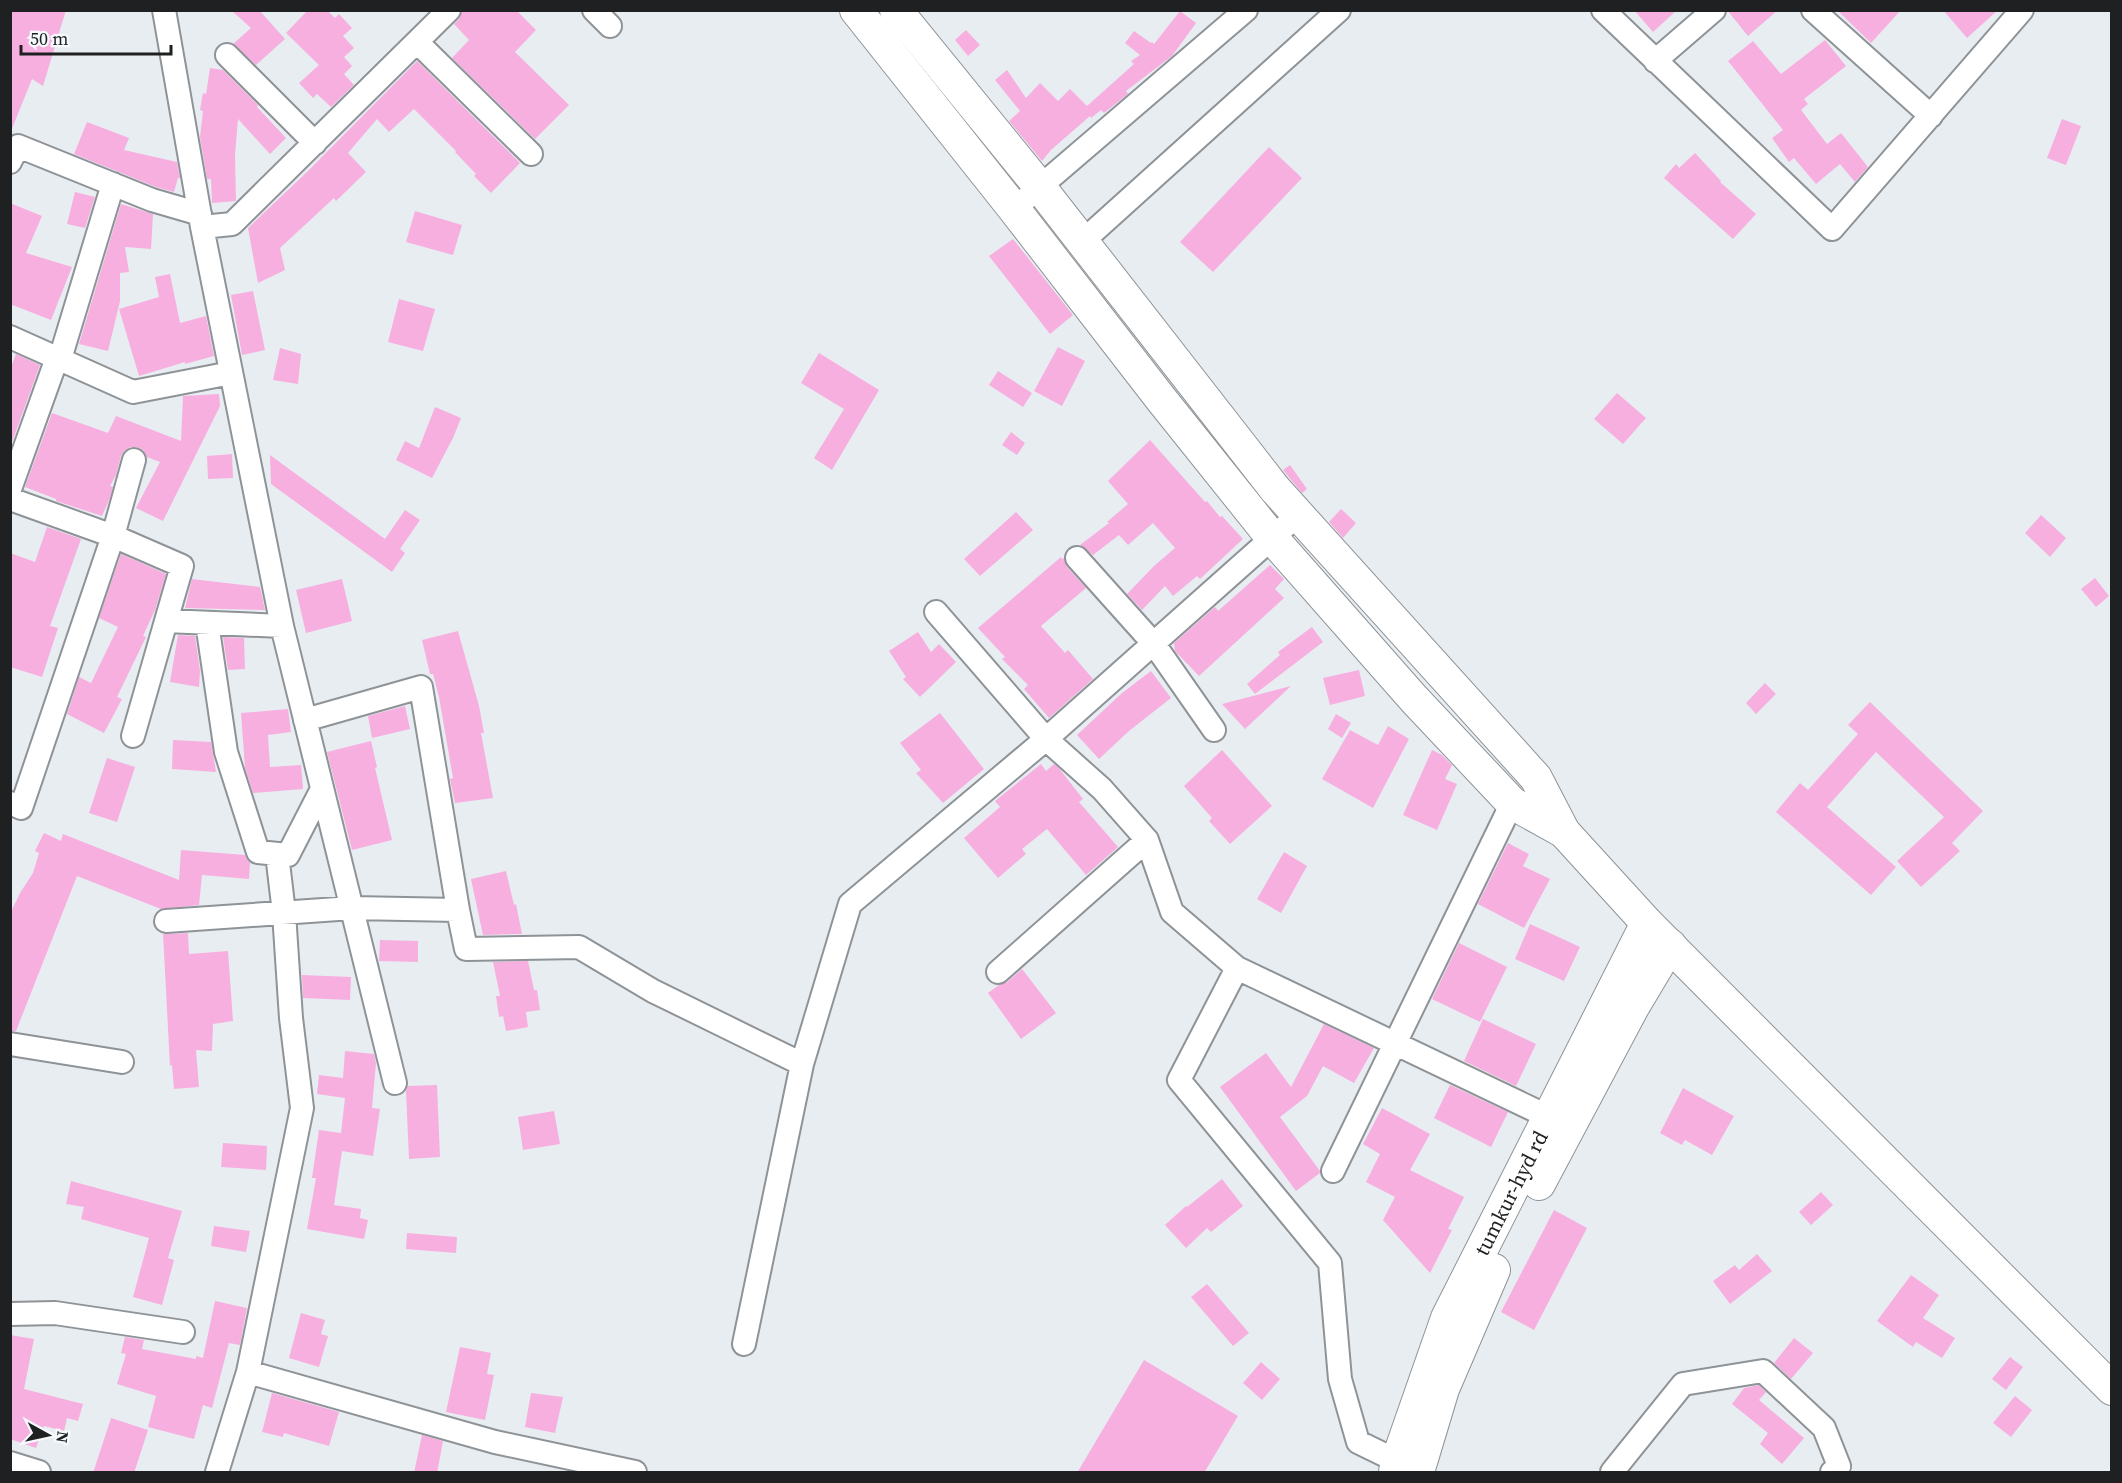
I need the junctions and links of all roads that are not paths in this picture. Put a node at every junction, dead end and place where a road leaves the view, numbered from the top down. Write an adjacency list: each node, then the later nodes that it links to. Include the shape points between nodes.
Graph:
1 (164, 10): 21 (street)
2 (449, 10): 11 (street)
3 (856, 10): 20 (main road)
4 (896, 10): 19 (main road)
5 (1246, 10): 19 (street)
6 (1339, 10): 22 (street)
7 (1603, 10): 13 (street)
8 (1714, 10): 13 (street)
9 (1813, 10): 14 (street)
10 (2022, 10): 14 (street)
11 (417, 42): 15 (street); 16 (street)
12 (227, 56): 15 (street)
13 (1655, 60): 14 (street, via 1832,229)
14 (1930, 116)
15 (315, 143): 21 (street, via 232,224)
16 (531, 154)
17 (10, 162): 18 (street, via 18,146)
18 (113, 184): 21 (street); 24 (street)
19 (1040, 186): 20 (street); 22 (main road)
20 (1014, 208): 31 (main road)
21 (201, 220): 25 (street)
22 (1083, 241): 29 (main road, via 1275,489)
23 (10, 337): 24 (street)
24 (59, 358): 25 (street, via 133,392); 27 (street)
25 (231, 373): 36 (street)
26 (134, 460): 30 (street)
27 (10, 489)
28 (10, 499): 30 (street)
29 (1299, 514): 31 (street); 45 (main road, via 1536,778)
30 (112, 536): 34 (street, via 182,566); 43 (street, via 21,808)
31 (1273, 539): 37 (street); 44 (main road)
32 (1077, 558): 37 (street)
33 (936, 612): 41 (street)
34 (166, 621): 35 (street); 40 (street)
35 (207, 623): 36 (street); 47 (street, via 226,752 258,852)
36 (282, 626): 38 (street)
37 (1154, 644): 39 (street); 41 (street)
38 (305, 720): 42 (street); 49 (street, via 422,687)
39 (1214, 730)
40 (133, 736)
41 (1046, 740): 46 (street, via 1102,789); 59 (street, via 850,904)
42 (322, 789): 47 (street, via 288,855); 48 (street)
43 (10, 803)
44 (1512, 803): 45 (main road); 56 (street)
45 (1564, 832): 52 (main road)
46 (1146, 840): 54 (street, via 1173,912); 55 (street)
47 (277, 854): 50 (street)
48 (352, 908): 49 (street); 50 (street); 60 (street)
49 (458, 910): 59 (street, via 466,949 579,947 653,991)
50 (284, 913): 51 (street); 66 (street, via 302,1108)
51 (166, 921)
52 (1647, 923): 53 (main road); 61 (main road, tumkur-hyd rd)
53 (1670, 945): 67 (main road); 69 (main road, via 1633,1007 1488,1282 1443,1389)
54 (1237, 968): 56 (street); 69 (street, via 1179,1080 1329,1263 1340,1379 1358,1442)
55 (998, 972)
56 (1396, 1043): 61 (street); 62 (street)
57 (10, 1044): 58 (street)
58 (122, 1062)
59 (802, 1064): 65 (street)
60 (395, 1083)
61 (1549, 1117): 69 (main road, tumkur-hyd rd, via 1448,1318)
62 (1333, 1171)
63 (10, 1314): 64 (street, via 55,1313)
64 (183, 1332)
65 (744, 1344)
66 (248, 1372): 71 (street); 72 (street, via 495,1442)
67 (2112, 1389)
68 (10, 1463): 70 (street)
69 (1403, 1469)
70 (39, 1473)
71 (217, 1473)
72 (634, 1473)
73 (1612, 1473): 74 (street, via 1683,1384 1763,1371 1824,1428 1839,1466)
74 (1832, 1473)

